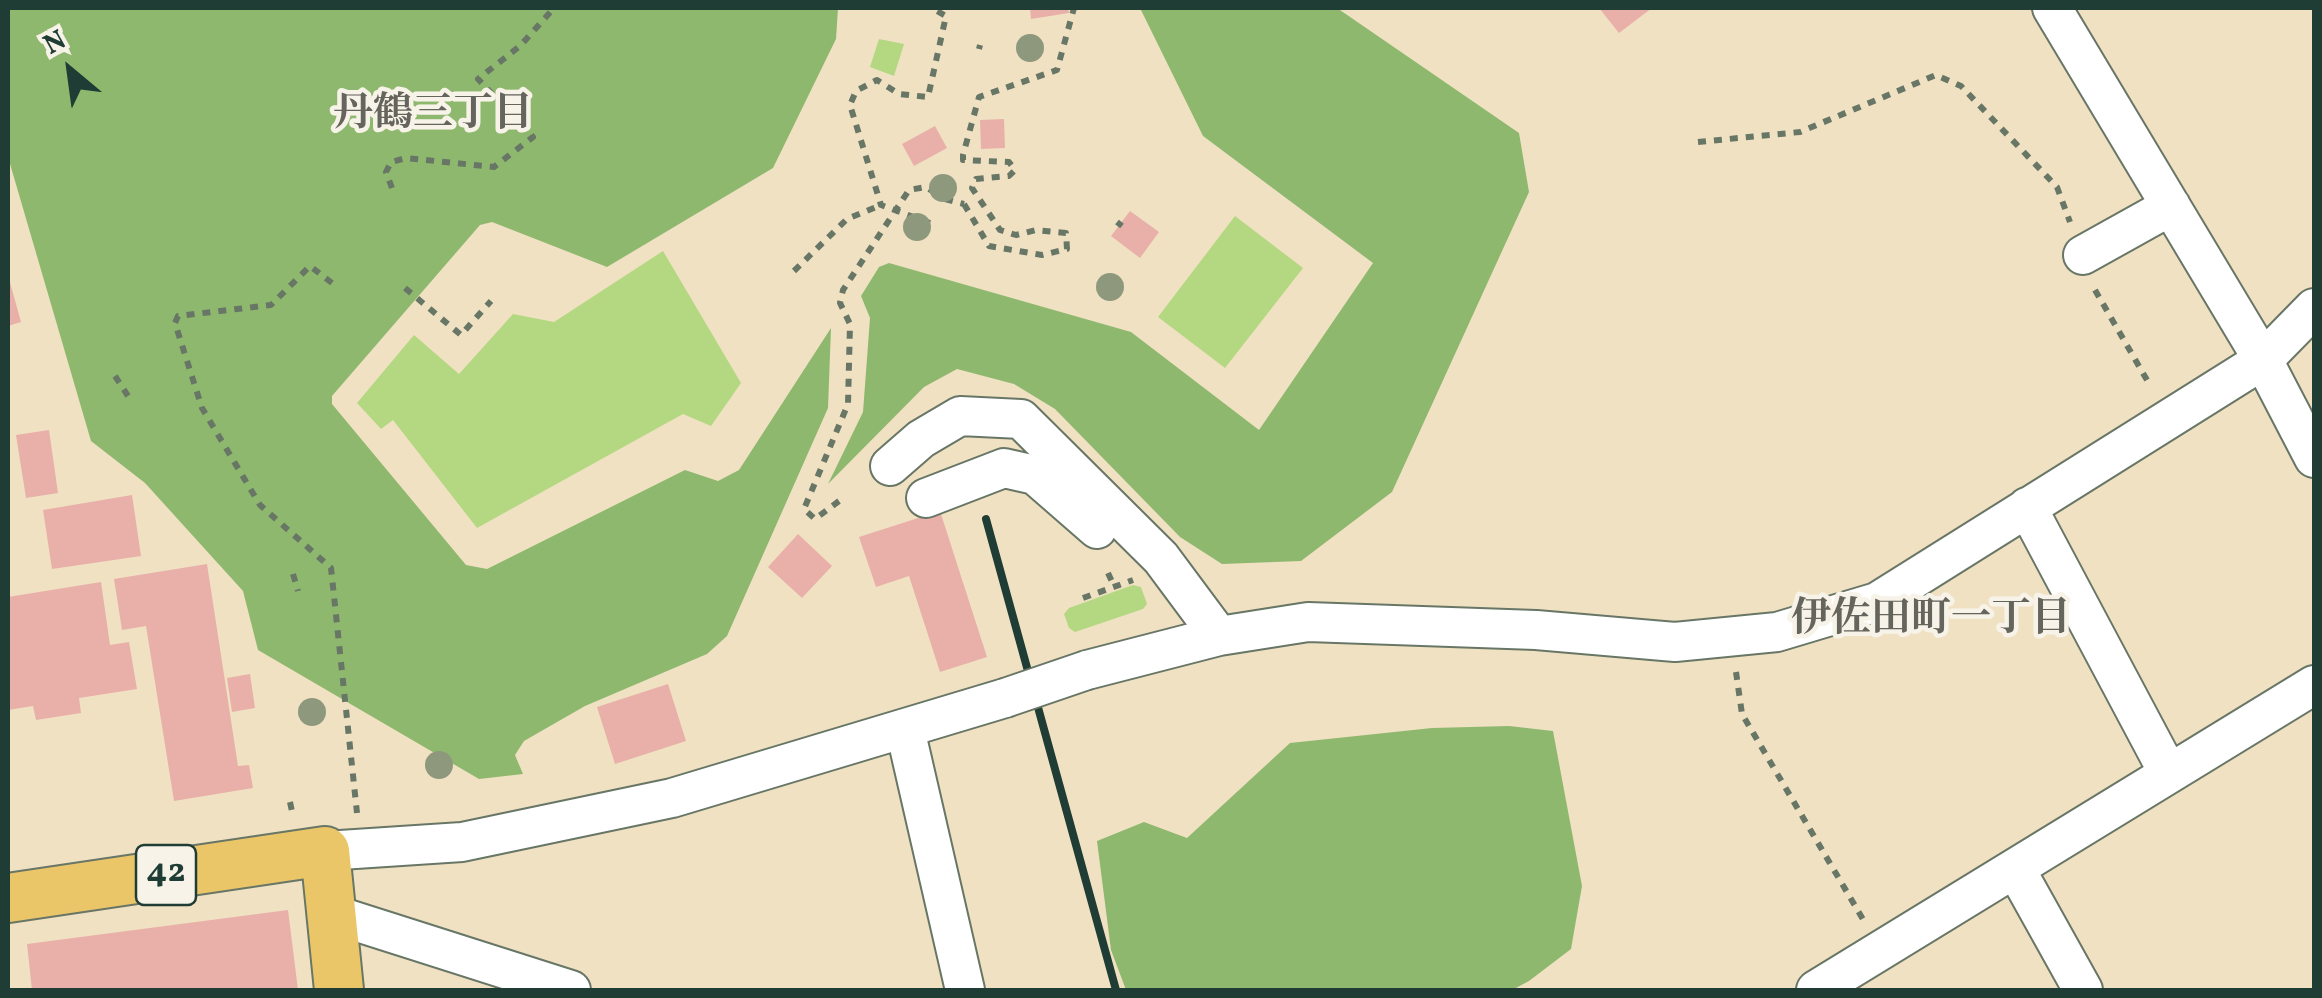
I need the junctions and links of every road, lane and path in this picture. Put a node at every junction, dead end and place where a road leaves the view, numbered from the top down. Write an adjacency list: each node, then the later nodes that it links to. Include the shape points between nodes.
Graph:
1 (554, 8): 6 (path, via 478,79 534,137 494,167 391,162 386,172)
2 (932, 8): 7 (path, via 946,16 928,96 899,94 877,80 856,92 850,106)
3 (1074, 8): 9 (path, bridge, via 1057,70 979,96 963,154 973,162 1008,162 1015,170 976,179 972,188 1000,230 1066,233 1068,249 1042,254 989,246 964,204 926,187 909,190)
4 (2052, 8): 8 (street)
5 (1698, 142): 11 (path, via 1800,132 1936,75 1961,86 2056,187)
6 (392, 188)
7 (881, 205): 9 (path); 12 (path, via 846,219)
8 (2171, 206): 11 (street); 17 (street)
9 (895, 213): 10 (path); 24 (path, via 840,302 850,324 848,404 804,509 815,519)
10 (930, 223)
11 (2083, 255): 20 (path, via 2090,282)
12 (794, 271)
13 (332, 283): 37 (path, via 310,266 271,305 178,316 174,323 202,408 260,505 332,568)
14 (405, 288): 15 (path, via 461,335)
15 (491, 301)
16 (2314, 308): 17 (street)
17 (2263, 360): 20 (street); 21 (street)
18 (115, 376): 19 (path)
19 (128, 396)
20 (2169, 419): 25 (street)
21 (2314, 458)
22 (890, 466): 26 (street, via 960,416 1021,420)
23 (926, 498): 26 (street, via 1004,468 1035,475 1128,558)
24 (838, 502)
25 (2027, 507): 32 (street, via 1876,602 1777,632 1674,642 1308,622); 36 (street)
26 (1153, 566): 29 (path); 32 (street)
27 (1108, 573): 29 (path)
28 (293, 574): 30 (path)
29 (1114, 586): 31 (path)
30 (298, 592)
31 (1082, 598)
32 (1219, 636): 35 (street, bridge, via 1087,670)
33 (2314, 686): 36 (street)
34 (1742, 714): 42 (path)
35 (905, 730): 38 (street, via 672,798 462,842); 45 (street)
36 (2168, 774): 39 (street)
37 (355, 804)
38 (325, 851): 40 (main road, 42); 41 (main road)
39 (2015, 868): 42 (street); 47 (street)
40 (8, 898)
41 (328, 913): 43 (main road); 44 (street)
42 (1882, 950): 46 (street)
43 (339, 990)
44 (571, 990)
45 (965, 990)
46 (1816, 990)
47 (2082, 990)

